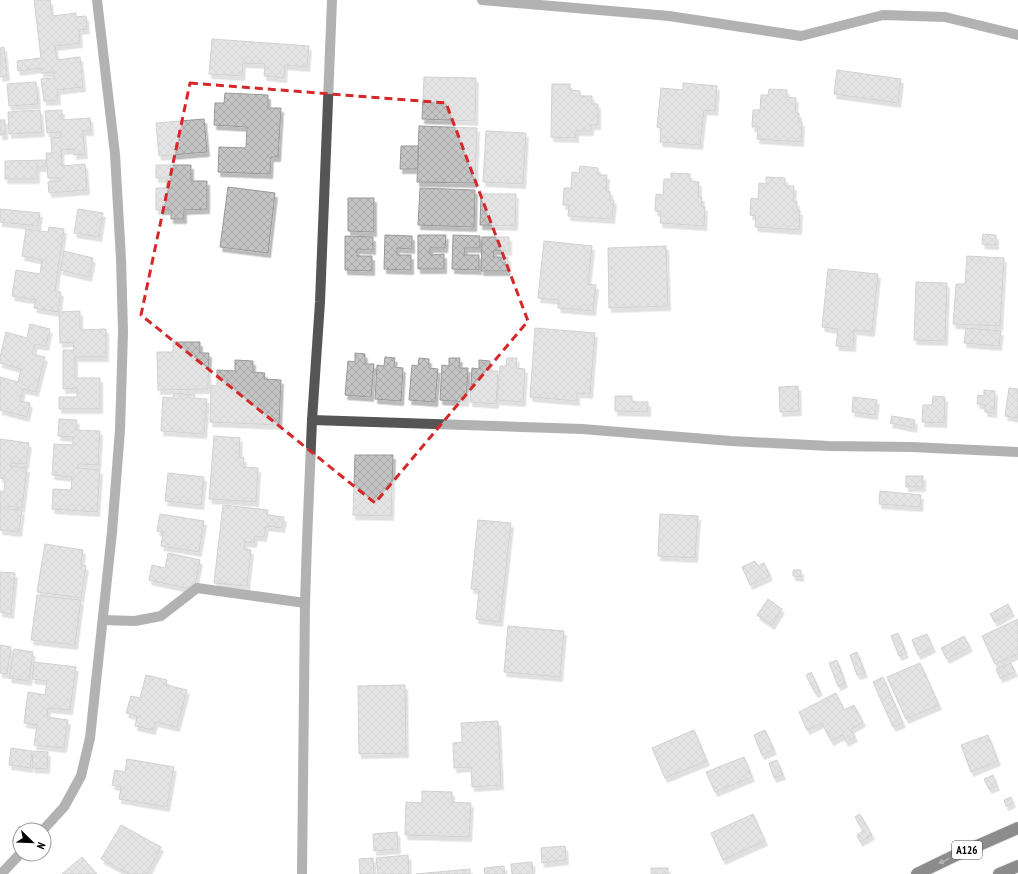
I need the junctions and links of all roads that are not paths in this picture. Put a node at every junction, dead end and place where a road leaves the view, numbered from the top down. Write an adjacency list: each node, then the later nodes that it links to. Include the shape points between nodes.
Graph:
1 (97, 0): 8 (street, via 115,154 123,332 120,430)
2 (332, 0): 5 (street, via 320,302)
3 (482, 0): 4 (street, via 669,16 800,36 883,15 945,17)
4 (1018, 35)
5 (312, 420): 6 (street, via 582,429 731,441); 7 (street)
6 (1018, 452)
7 (305, 603): 8 (street, via 197,588 161,616 135,621); 14 (street)
8 (103, 620): 9 (street, via 90,738 81,776 64,807)
9 (50, 822)
10 (1018, 828): 15 (highway, A126, one-way to 15)
11 (12, 862): 13 (street)
12 (1018, 866): 16 (highway)
13 (0, 874)
14 (302, 874)
15 (917, 874)
16 (999, 874)

